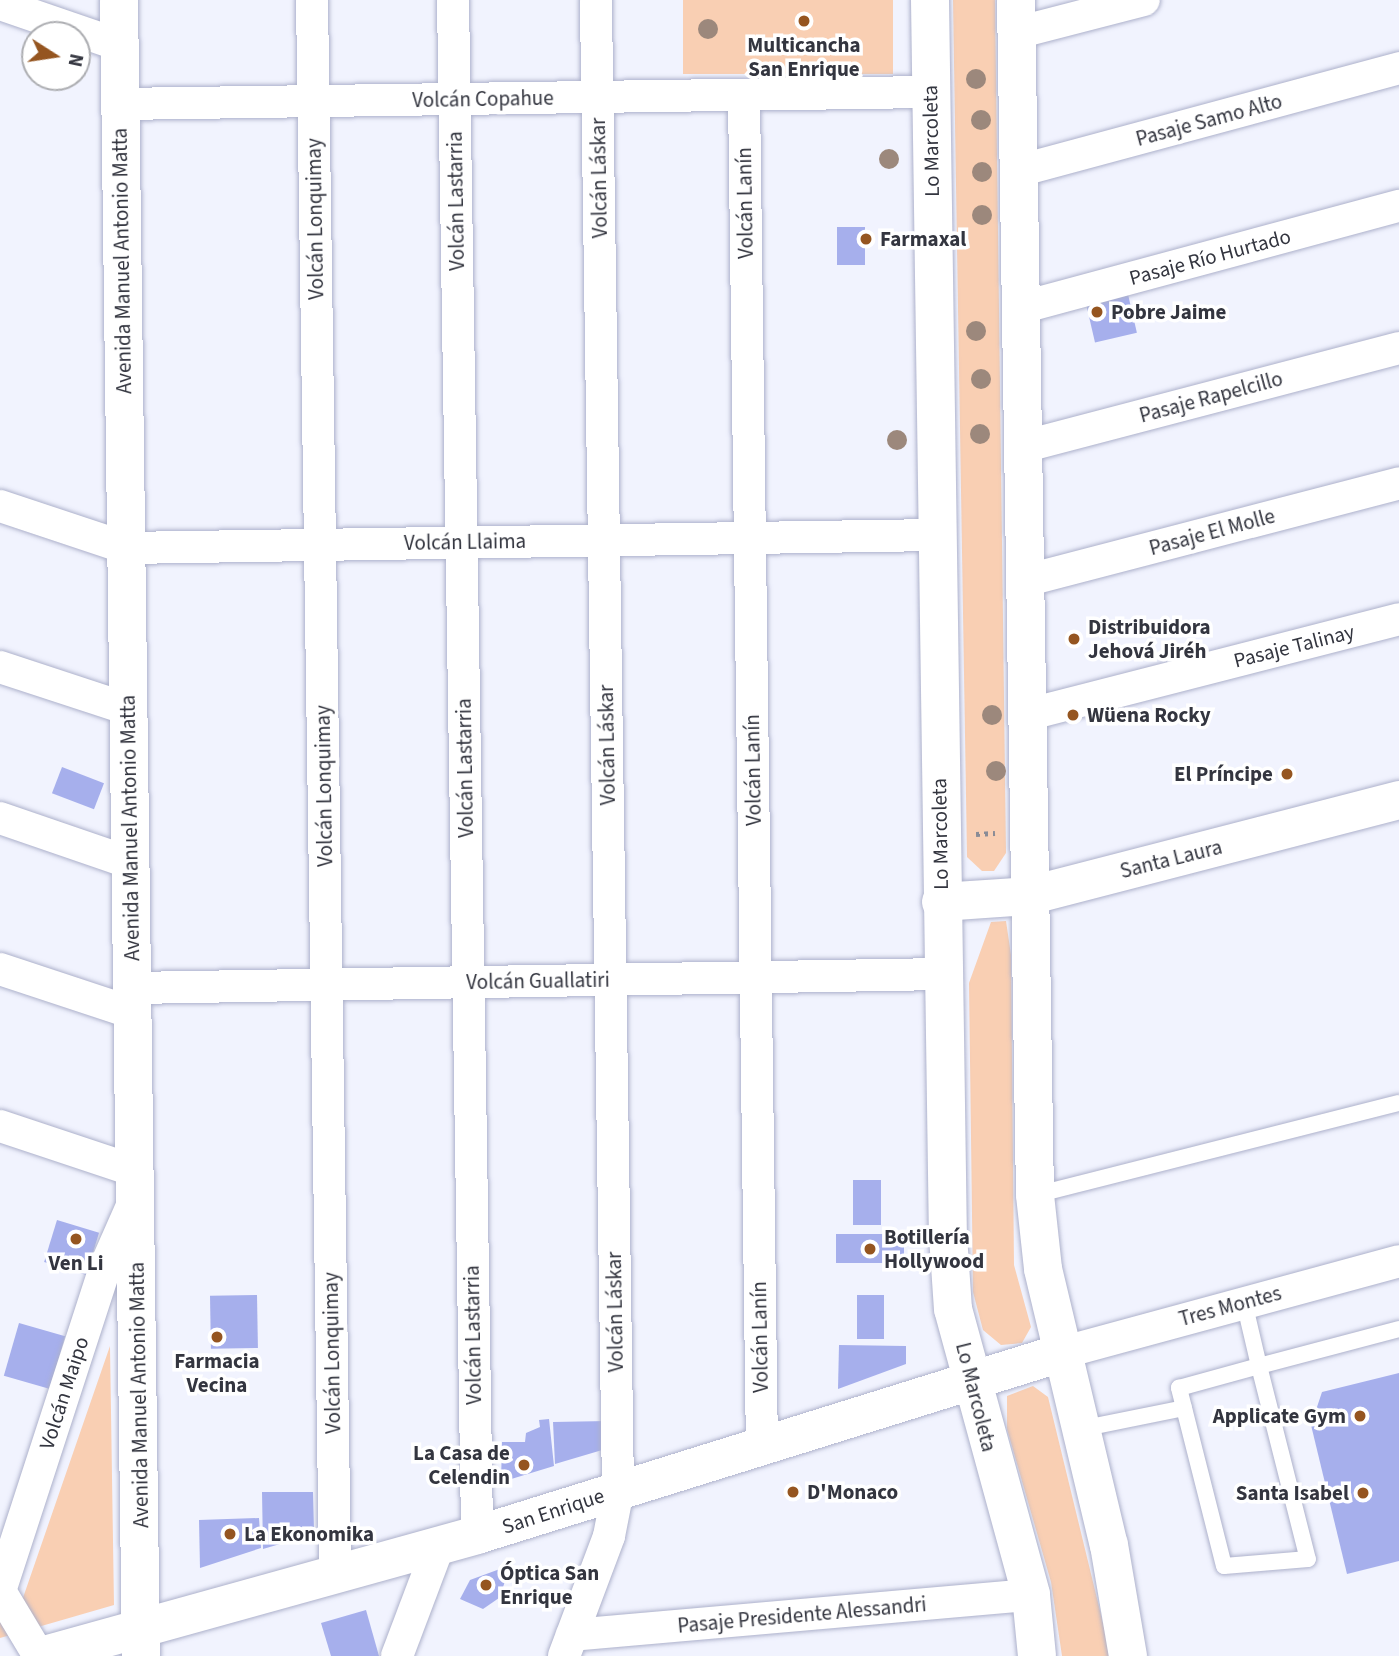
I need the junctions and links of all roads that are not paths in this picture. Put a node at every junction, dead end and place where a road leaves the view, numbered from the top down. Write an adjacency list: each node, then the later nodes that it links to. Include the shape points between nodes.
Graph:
1 (119, 0): 9 (street, Avenida Manuel Antonio Matta)
2 (312, 0): 15 (street, Volcán Lonquimay)
3 (453, 0): 14 (street, Volcán Lastarria)
4 (596, 0): 13 (street, Volcán Láskar)
5 (930, 0): 11 (street, Lo Marcoleta)
6 (1144, 0): 8 (street)
7 (0, 4): 9 (street)
8 (1016, 17): 17 (street)
9 (119, 44): 16 (street, Avenida Manuel Antonio Matta)
10 (1399, 68): 17 (street, Pasaje Samo Alto)
11 (930, 92): 12 (street, Volcán Copahue); 24 (street, Lo Marcoleta)
12 (744, 95): 13 (street, Volcán Copahue); 25 (street, Volcán Lanín)
13 (598, 97): 14 (street, Volcán Copahue); 26 (street, Volcán Láskar)
14 (455, 99): 15 (street, Volcán Copahue); 27 (street, Volcán Lastarria)
15 (314, 102): 16 (street, Volcán Copahue); 28 (street, Volcán Lonquimay)
16 (119, 104): 29 (street, Avenida Manuel Antonio Matta)
17 (1018, 171): 19 (street)
18 (1399, 206): 19 (street, Pasaje Río Hurtado)
19 (1020, 308): 21 (street)
20 (1399, 348): 21 (street, Pasaje Rapelcillo)
21 (1023, 447): 30 (street)
22 (1399, 483): 30 (street, Pasaje El Molle)
23 (0, 506): 29 (street, Volcán Llaima)
24 (936, 535): 25 (street, Volcán Llaima); 39 (street, Lo Marcoleta)
25 (750, 538): 26 (street, Volcán Llaima); 42 (street, Volcán Lanín)
26 (604, 540): 27 (street, Volcán Llaima); 43 (street, Volcán Láskar)
27 (461, 542): 28 (street, Volcán Llaima); 44 (street, Volcán Lastarria)
28 (320, 544): 29 (street, Volcán Llaima); 45 (street, Volcán Lonquimay)
29 (126, 548): 33 (street, Avenida Manuel Antonio Matta)
30 (1024, 580): 34 (street)
31 (1399, 619): 34 (street, Pasaje Talinay)
32 (0, 667): 33 (street)
33 (128, 709): 37 (street, Avenida Manuel Antonio Matta)
34 (1026, 715): 38 (street)
35 (1399, 800): 38 (street, Santa Laura)
36 (0, 818): 37 (street)
37 (131, 863): 46 (street, Avenida Manuel Antonio Matta)
38 (1028, 896): 39 (street, Santa Laura); 50 (street)
39 (941, 902): 41 (street, Lo Marcoleta)
40 (0, 969): 46 (street, Volcán Guallatiri)
41 (943, 974): 42 (street, Volcán Guallatiri); 56 (street, Lo Marcoleta, via 948,1248 953,1309)
42 (756, 977): 43 (street, Volcán Guallatiri); 59 (street, Volcán Lanín)
43 (610, 980): 44 (street, Volcán Guallatiri); 60 (street, Volcán Láskar)
44 (468, 982): 45 (street, Volcán Guallatiri); 61 (street, Volcán Lastarria)
45 (327, 985): 46 (street, Volcán Guallatiri); 63 (street, Volcán Lonquimay)
46 (133, 1000): 49 (street, Avenida Manuel Antonio Matta)
47 (1399, 1103): 50 (lane)
48 (1, 1131): 49 (street)
49 (136, 1185): 64 (street, Volcán Maipo, via 104,1267); 66 (street, Avenida Manuel Antonio Matta)
50 (1035, 1195): 54 (street)
51 (1399, 1261): 52 (street, Tres Montes)
52 (1244, 1302): 54 (street, Tres Montes); 55 (lane)
53 (1399, 1329): 55 (lane)
54 (1061, 1353): 56 (street, San Enrique); 58 (street)
55 (1259, 1366): 57 (lane, via 1179,1388); 57 (lane, via 1308,1559 1224,1566)
56 (973, 1382): 59 (street, San Enrique); 65 (street, Lo Marcoleta)
57 (1184, 1408): 58 (lane)
58 (1079, 1430): 71 (street, via 1109,1545)
59 (762, 1446): 60 (street, San Enrique)
60 (618, 1490): 61 (street, San Enrique); 67 (street, Volcán Láskar, via 609,1536)
61 (477, 1535): 62 (street, San Enrique)
62 (439, 1545): 63 (street, San Enrique); 69 (street)
63 (335, 1572): 66 (street, San Enrique)
64 (0, 1591): 68 (street)
65 (1031, 1595): 67 (street, Pasaje Presidente Alessandri); 70 (street, Lo Marcoleta)
66 (142, 1640): 68 (street, San Enrique)
67 (568, 1645)
68 (40, 1656)
69 (397, 1656)
70 (1037, 1656)
71 (1128, 1656)

